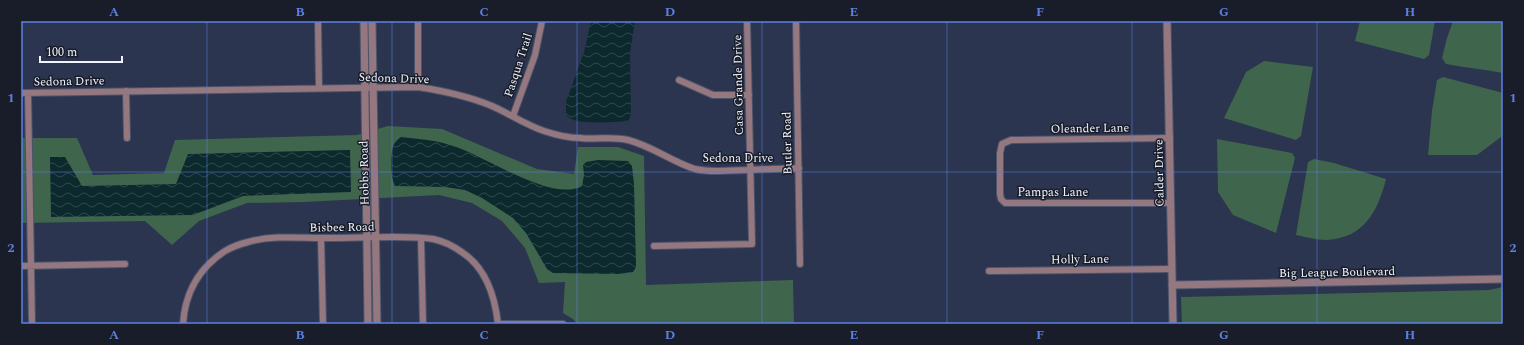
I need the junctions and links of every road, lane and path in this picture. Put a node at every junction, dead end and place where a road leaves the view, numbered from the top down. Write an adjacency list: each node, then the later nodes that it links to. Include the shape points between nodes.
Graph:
1 (318, 21): 13 (street)
2 (364, 21): 10 (street, Hobbs Road)
3 (372, 21): 11 (street, Hobbs Road)
4 (418, 21): 12 (street)
5 (542, 21): 18 (street, Pasqua Trail, via 535,55)
6 (748, 21): 17 (street, Casa Grande Drive)
7 (796, 21): 22 (street, Butler Road)
8 (1167, 21): 20 (street, Calder Drive)
9 (679, 80): 17 (street, via 713,95)
10 (365, 87): 11 (street, Sedona Drive); 13 (street, Sedona Drive); 25 (street, Hobbs Road)
11 (373, 87): 12 (street, Sedona Drive); 26 (street, Hobbs Road)
12 (418, 87): 18 (street, Sedona Drive, via 472,99)
13 (319, 88): 14 (street, Sedona Drive)
14 (126, 91): 16 (street, Sedona Drive); 19 (street)
15 (21, 93): 16 (street, Sedona Drive)
16 (28, 93): 33 (street)
17 (749, 95): 23 (street, Casa Grande Drive)
18 (513, 116): 23 (street, Sedona Drive, via 543,131 563,136 627,140 696,169)
19 (127, 138)
20 (1170, 138): 21 (street, Oleander Lane); 24 (street, Calder Drive)
21 (1010, 140): 24 (street, Pampas Lane, via 1002,144 1000,153 1000,194 1005,203)
22 (798, 168): 23 (street, Sedona Drive); 31 (street, Butler Road)
23 (750, 169): 29 (street, Casa Grande Drive, via 752,244)
24 (1171, 203): 34 (street, Calder Drive)
25 (367, 237): 26 (street, Bisbee Road); 27 (street, Bisbee Road); 41 (street, Hobbs Road)
26 (376, 237): 28 (street, Bisbee Road); 42 (street, Hobbs Road)
27 (321, 238): 39 (street, Bisbee Road, via 261,239 226,251 199,274 192,285 184,310); 40 (street)
28 (421, 238): 43 (street); 44 (street, Bisbee Road, via 442,241 473,261 490,285)
29 (654, 246)
30 (125, 264): 33 (street)
31 (800, 264)
32 (21, 266): 33 (street)
33 (31, 266): 38 (street)
34 (1172, 269): 35 (street, Holly Lane); 37 (street, Calder Drive)
35 (989, 271)
36 (1503, 280): 37 (street, Big League Boulevard)
37 (1172, 285): 46 (street, Calder Drive)
38 (32, 324)
39 (183, 324)
40 (323, 324)
41 (368, 324)
42 (377, 324)
43 (423, 324)
44 (498, 324): 45 (street)
45 (564, 324)
46 (1173, 324)

